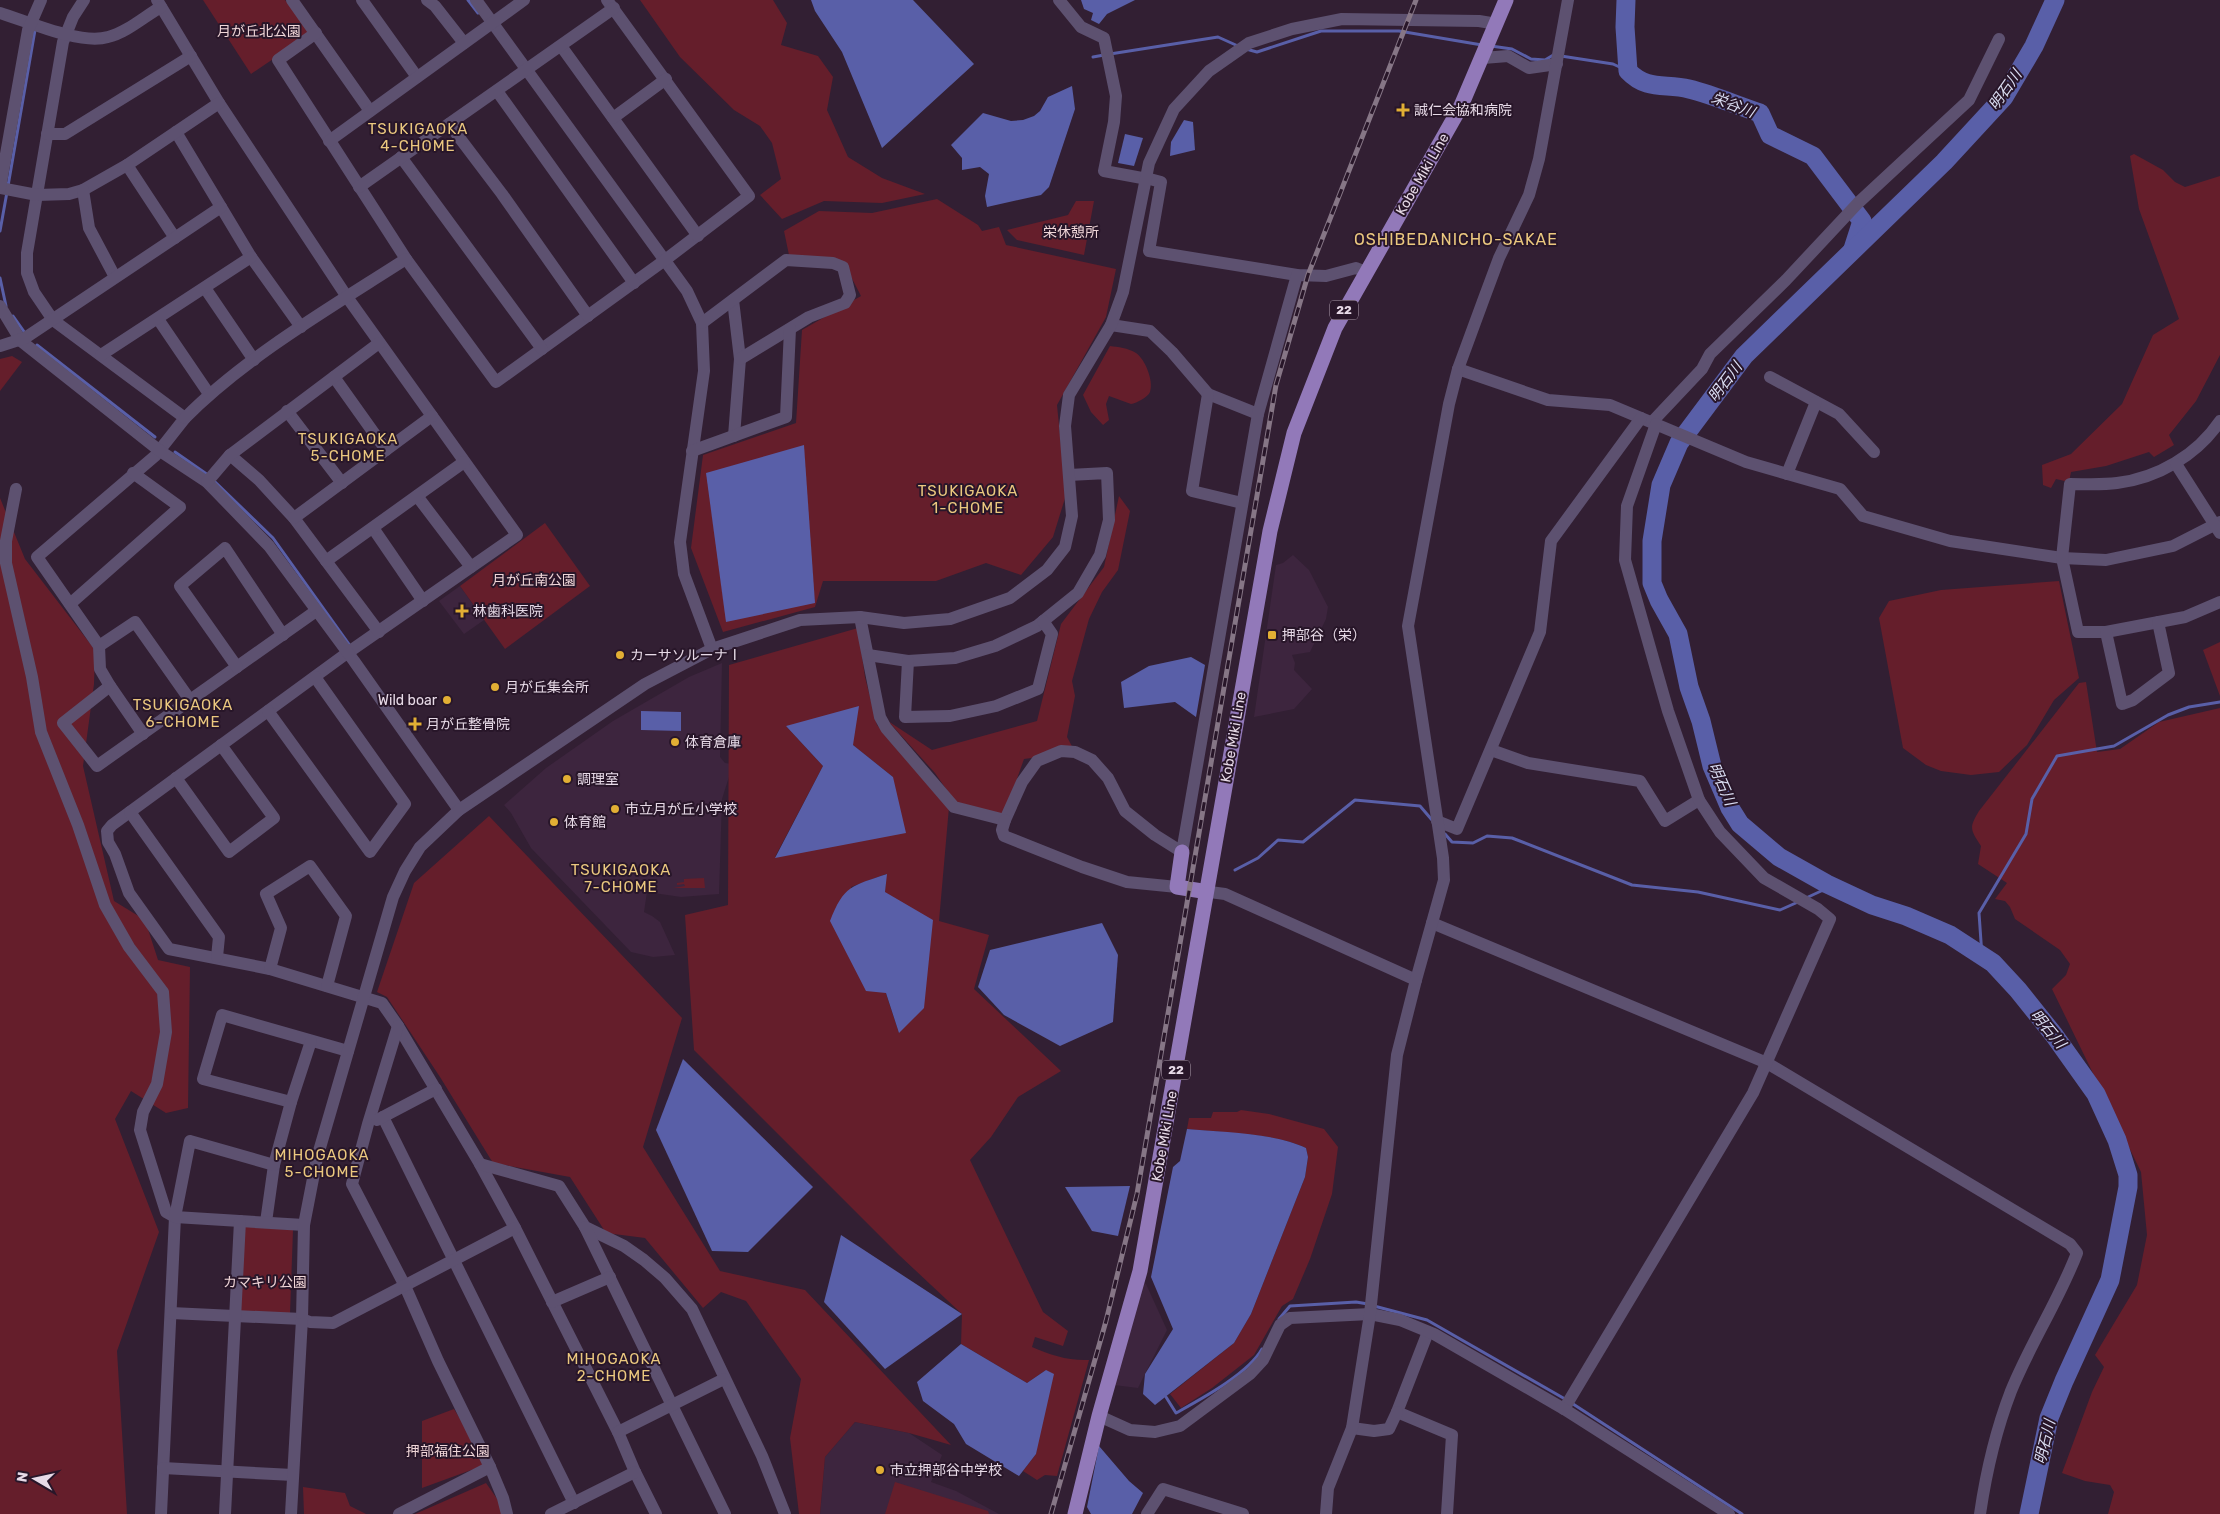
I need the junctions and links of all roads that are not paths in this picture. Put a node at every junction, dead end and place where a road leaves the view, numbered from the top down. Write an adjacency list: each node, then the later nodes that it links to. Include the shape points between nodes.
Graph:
1 (41, 0): 14 (street)
2 (84, 0): 18 (street)
3 (292, 0): 17 (street)
4 (362, 0): 26 (street)
5 (427, 0): 20 (street)
6 (476, 0): 15 (street)
7 (524, 0): 15 (street)
8 (1059, 0): 38 (street, via 1081,27 1104,38 1116,96 1104,170)
9 (1506, 0): 16 (main road, Kobe Miki Line / 22)
10 (1568, 0): 24 (street)
11 (159, 3): 18 (street, via 110,37 94,40); 23 (street)
12 (610, 4): 21 (street); 27 (street)
13 (0, 13): 14 (street)
14 (31, 22): 18 (street); 40 (street)
15 (493, 23): 20 (street); 25 (street)
16 (1497, 24): 22 (main road, Kobe Miki Line / 22); 38 (street, via 1342,19 1292,29 1249,43 1210,71 1174,109)
17 (316, 33): 30 (street); 35 (street, via 278,60)
18 (66, 34): 34 (street)
19 (1999, 39): 82 (street, via 1969,100 1858,203 1710,354 1702,369)
20 (464, 42): 26 (street)
21 (561, 46): 25 (street); 31 (street)
22 (1486, 50): 24 (street, via 1508,56 1529,68); 49 (main road, Kobe Miki Line / 22, via 1461,106)
23 (191, 56): 29 (street); 34 (street, via 66,134)
24 (1558, 57): 71 (street, via 1529,195 1499,258)
25 (527, 70): 28 (street); 48 (street)
26 (417, 77): 30 (street)
27 (666, 79): 31 (street); 44 (street, via 749,196)
28 (497, 91): 32 (street); 52 (street)
29 (219, 103): 33 (street); 54 (street)
30 (370, 111): 35 (street)
31 (613, 118): 44 (street)
32 (449, 124): 36 (street); 57 (street)
33 (176, 132): 37 (street); 43 (street)
34 (47, 134): 42 (street)
35 (329, 141): 39 (street)
36 (402, 157): 39 (street); 67 (street)
37 (127, 165): 41 (street); 45 (street)
38 (1144, 178): 50 (street, via 1161,182 1148,251); 61 (street, via 1123,292)
39 (359, 187): 47 (street)
40 (0, 188): 42 (street)
41 (83, 190): 42 (street); 51 (street, via 89,228)
42 (37, 195): 59 (street, via 27,253 27,273 34,292)
43 (221, 207): 45 (street); 46 (street)
44 (698, 236): 48 (street)
45 (175, 238): 51 (street)
46 (251, 257): 53 (street); 62 (street)
47 (406, 259): 54 (street); 67 (street, via 496,382)
48 (665, 260): 52 (street); 60 (street, via 687,291)
49 (1366, 272): 50 (street, via 1356,268 1326,276); 136 (main road, Kobe Miki Line / 22, via 1335,328 1294,433 1270,531)
50 (1297, 275): 78 (street)
51 (114, 277): 59 (street)
52 (634, 283): 57 (street)
53 (205, 288): 58 (street); 70 (street)
54 (347, 297): 62 (street); 65 (street)
55 (733, 300): 60 (street); 63 (street, via 786,260 833,263 843,267 850,295 844,303 818,312); 69 (street)
56 (0, 306): 64 (street)
57 (588, 316): 67 (street)
58 (158, 318): 68 (street); 74 (street)
59 (53, 320): 64 (street); 68 (street)
60 (702, 323): 86 (street, via 704,371)
61 (1111, 325): 75 (street, via 1150,331); 93 (street, via 1069,395 1065,426)
62 (302, 327): 70 (street)
63 (790, 329): 69 (street); 83 (street, via 786,417)
64 (21, 341): 66 (street); 85 (street)
65 (378, 343): 72 (street); 79 (street)
66 (0, 346)
67 (542, 349)
68 (101, 356): 80 (street)
69 (740, 359): 83 (street)
70 (254, 360): 74 (street)
71 (1458, 369): 82 (street, via 1548,400 1610,405); 133 (street, via 1408,626)
72 (334, 377): 77 (street); 84 (street)
73 (1770, 377): 76 (street)
74 (209, 394): 80 (street)
75 (1208, 394): 78 (street); 98 (street, via 1192,491)
76 (1816, 402): 87 (street, via 1839,414); 92 (street)
77 (287, 412): 88 (street); 95 (street)
78 (1258, 414): 98 (street)
79 (432, 416): 84 (street); 89 (street)
80 (185, 418): 85 (street)
81 (2220, 421): 90 (street, via 2211,435)
82 (1650, 422): 92 (street, via 1746,462); 127 (street, via 1551,541 1540,632); 129 (street, via 1627,506 1625,560 1668,711)
83 (734, 436): 86 (street)
84 (386, 450): 95 (street)
85 (160, 451): 91 (street); 94 (street)
86 (692, 451): 116 (street, via 680,542 684,574)
87 (1874, 452)
88 (230, 455): 94 (street); 99 (street, via 259,480)
89 (464, 462): 97 (street); 104 (street, via 517,536)
90 (2176, 464): 100 (street); 102 (street, via 2118,483 2070,484)
91 (133, 473): 107 (street, via 37,557); 107 (street, via 180,507)
92 (1787, 474): 102 (street, via 1840,489 1863,516 1950,541)
93 (1069, 475): 109 (street, via 1072,516 1065,547 1047,570 1010,598 950,619 904,623); 110 (street, via 1107,474 1109,520 1100,555 1078,593)
94 (207, 482): 108 (street, via 269,546)
95 (342, 483): 99 (street)
96 (16, 489): 153 (street, via 6,541 6,564 41,732 78,825 104,905 129,947 163,992 166,1032 157,1084 143,1112 140,1130 166,1212)
97 (417, 496): 101 (street); 104 (street)
98 (1242, 503): 134 (street)
99 (294, 518): 103 (street)
100 (2219, 527): 102 (street, via 2173,546 2106,560)
101 (373, 528): 103 (street); 105 (street)
102 (2062, 558): 113 (street, via 2078,632)
103 (326, 561): 112 (street)
104 (471, 567): 105 (street)
105 (423, 601): 112 (street)
106 (2220, 602): 111 (street, via 2185,617)
107 (70, 604): 115 (street)
108 (316, 611): 114 (street); 117 (street)
109 (860, 616): 116 (street, via 800,620); 118 (street)
110 (1043, 621): 119 (street, via 995,646 955,658); 119 (street, via 1052,634 1038,689 996,706 950,716 905,717)
111 (2158, 622): 113 (street); 113 (street, via 2169,673 2133,700 2122,704)
112 (379, 632): 117 (street)
113 (2106, 632)
114 (283, 635): 120 (street); 120 (street, via 225,548 180,586)
115 (100, 646): 122 (street, via 100,669); 123 (street, via 135,622)
116 (712, 650): 130 (street, via 645,684)
117 (348, 653): 121 (street); 130 (street)
118 (868, 655): 119 (street); 132 (street, via 880,716 886,728 954,807)
119 (908, 661)
120 (237, 667): 123 (street)
121 (315, 677): 124 (street); 124 (street, via 405,804 370,852)
122 (110, 686): 125 (street); 125 (street, via 63,723 97,766)
123 (190, 700): 125 (street)
124 (268, 711): 126 (street)
125 (143, 734)
126 (221, 745): 128 (street); 128 (street, via 274,818 228,852)
127 (1491, 750): 129 (street, via 1528,763 1640,781 1664,821); 133 (street, via 1457,829)
128 (176, 778): 131 (street)
129 (1699, 800): 146 (street, via 1720,832 1764,878 1830,919)
130 (459, 810): 142 (street, via 420,847 405,871 393,897)
131 (130, 812): 138 (street, via 219,937); 138 (street, via 107,832 129,893 169,950)
132 (1005, 820): 134 (street, via 1036,760 1061,751 1074,752 1092,760 1108,778 1125,811); 135 (street, via 1004,836 1073,864 1127,882)
133 (1437, 821): 137 (street, via 1444,880)
134 (1182, 852): 135 (main road)
135 (1177, 887): 136 (main road)
136 (1205, 891): 140 (street, via 1224,894); 172 (main road, Kobe Miki Line / 22, via 1140,1270)
137 (1432, 922): 140 (street); 146 (street)
138 (216, 957): 139 (street)
139 (270, 969): 141 (street); 141 (street, via 280,928 266,894 310,866 346,916)
140 (1416, 980): 164 (street, via 1397,1055)
141 (327, 986): 142 (street)
142 (363, 997): 143 (street, via 382,1003); 145 (street)
143 (398, 1026): 147 (street); 150 (street)
144 (311, 1041): 145 (street); 148 (street); 148 (street, via 222,1015 204,1079)
145 (348, 1051): 156 (street, via 317,1158)
146 (1767, 1064): 170 (street, via 1753,1093); 196 (street, via 2070,1244 2077,1253 2011,1391 1995,1439)
147 (436, 1089): 149 (street); 151 (street)
148 (291, 1102): 152 (street)
149 (383, 1117): 150 (street); 159 (street)
150 (368, 1124): 161 (street, via 352,1184)
151 (480, 1164): 157 (street, via 559,1186); 158 (street)
152 (274, 1165): 153 (street, via 190,1141); 155 (street)
153 (175, 1217): 154 (street); 163 (street)
154 (240, 1221): 155 (street); 165 (street)
155 (266, 1222): 156 (street)
156 (304, 1225): 166 (street)
157 (585, 1227): 160 (street); 168 (street, via 624,1246 665,1278 692,1309)
158 (515, 1228): 159 (street); 162 (street)
159 (454, 1261): 161 (street); 180 (street)
160 (610, 1277): 162 (street); 169 (street)
161 (405, 1286): 166 (street, via 332,1323); 175 (street)
162 (552, 1302): 174 (street)
163 (171, 1313): 165 (street); 176 (street)
164 (1370, 1314): 167 (street, via 1400,1320); 172 (street, via 1290,1318 1280,1325 1263,1360 1250,1374 1180,1426 1155,1432 1130,1430); 173 (street)
165 (235, 1317): 166 (street); 177 (street)
166 (302, 1319): 179 (street)
167 (1428, 1332): 170 (street); 171 (street)
168 (724, 1379): 169 (street); 189 (street)
169 (672, 1406): 174 (street); 188 (street)
170 (1564, 1409): 195 (street)
171 (1397, 1412): 173 (street, via 1389,1429); 194 (street, via 1452,1435)
172 (1099, 1416): 190 (main road, Kobe Miki Line / 22)
173 (1352, 1428): 193 (street, via 1328,1488)
174 (618, 1432): 178 (street)
175 (490, 1467): 184 (street); 185 (street)
176 (163, 1468): 177 (street); 181 (street)
177 (228, 1472): 179 (street); 182 (street)
178 (635, 1472): 180 (street); 187 (street)
179 (293, 1475): 183 (street)
180 (574, 1503): 186 (street)
181 (161, 1514)
182 (225, 1514)
183 (291, 1514)
184 (399, 1514)
185 (507, 1514)
186 (551, 1514)
187 (656, 1514)
188 (725, 1514)
189 (786, 1514)
190 (1075, 1514)
191 (1147, 1514): 192 (street, via 1163,1489)
192 (1243, 1514)
193 (1326, 1514)
194 (1447, 1514)
195 (1729, 1514)
196 (1980, 1514)

